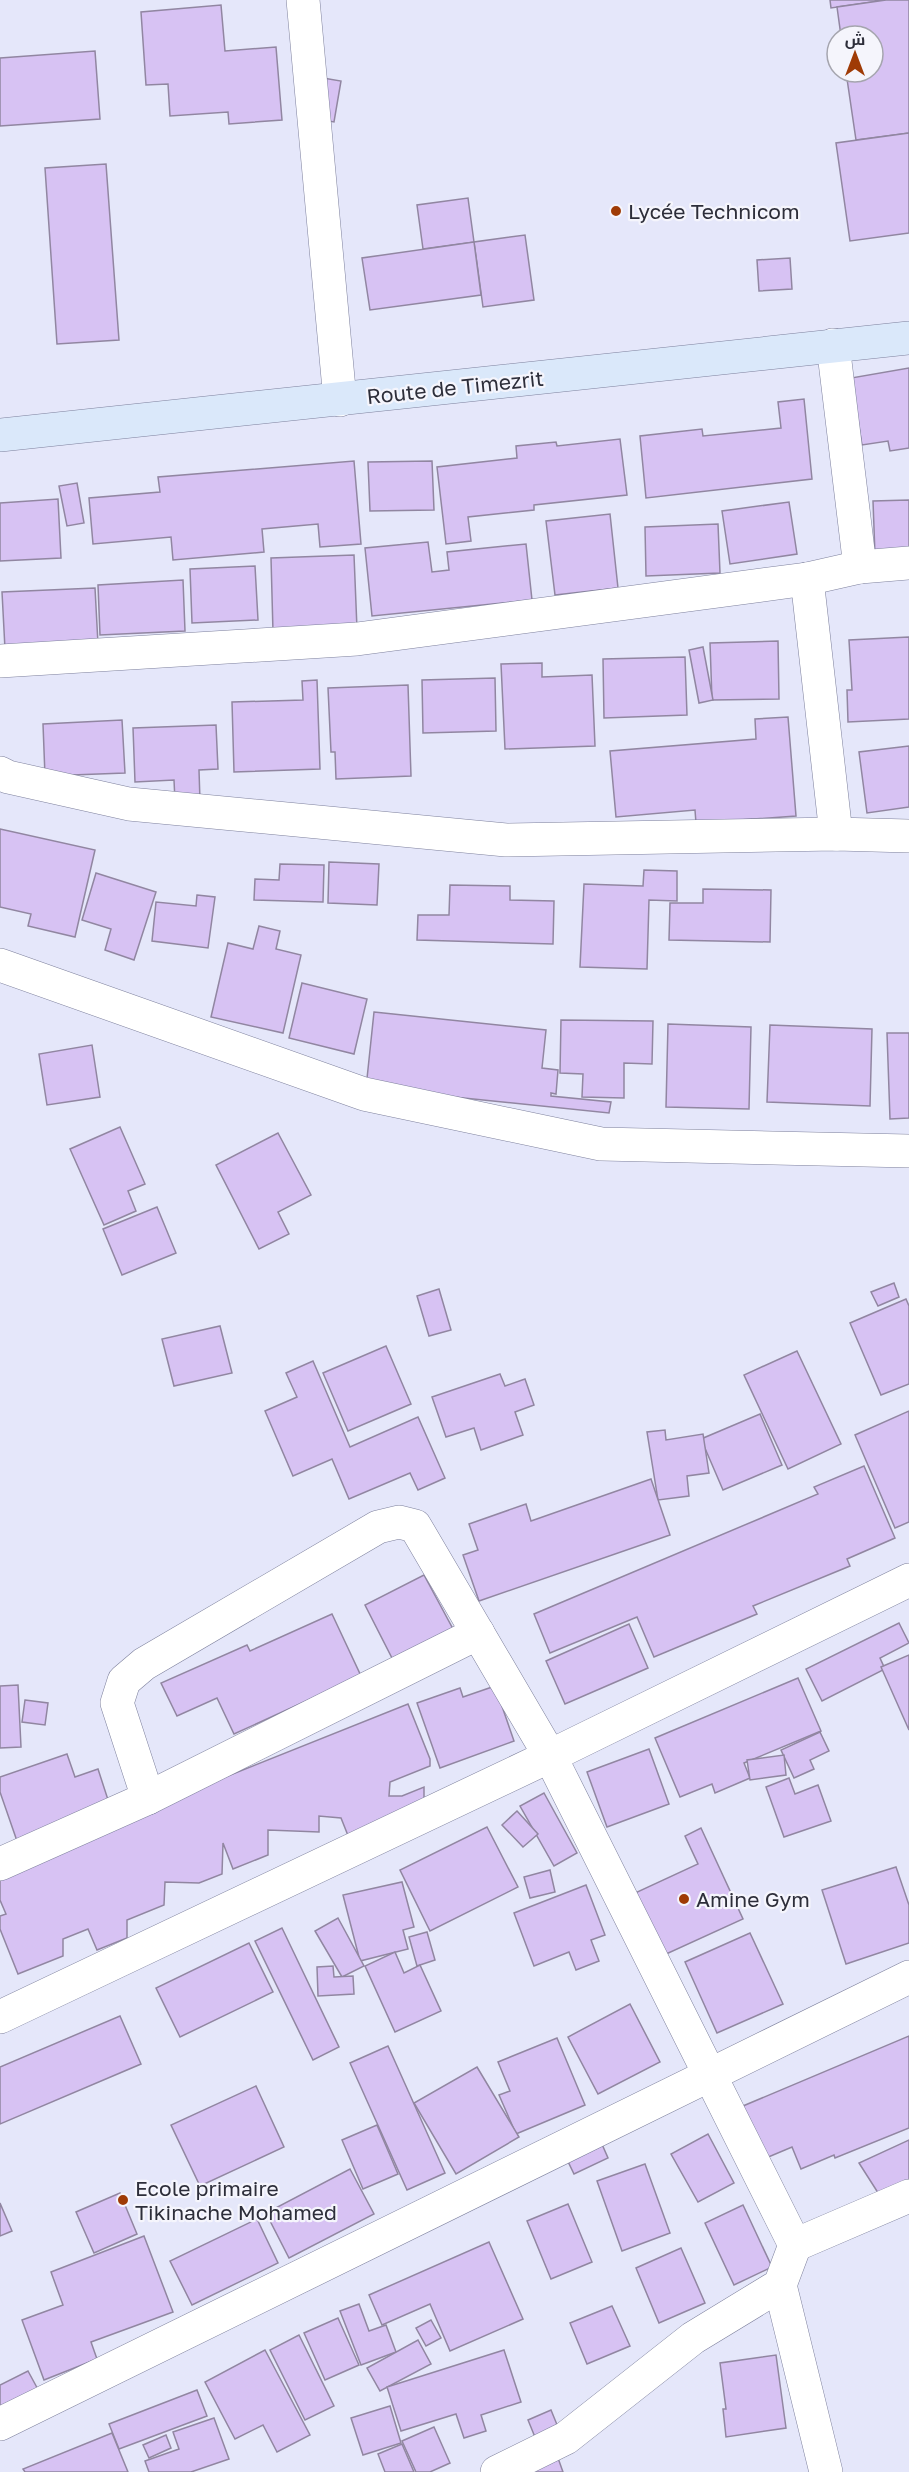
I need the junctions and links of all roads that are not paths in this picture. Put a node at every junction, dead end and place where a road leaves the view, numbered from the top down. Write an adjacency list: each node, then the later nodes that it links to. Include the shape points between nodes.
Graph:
1 (303, 0): 4 (street)
2 (909, 338): 3 (main road, Route de Timezrit)
3 (833, 345): 4 (main road, Route de Timezrit); 7 (street)
4 (340, 400): 5 (main road, Route de Timezrit)
5 (0, 435)
6 (909, 563): 7 (street)
7 (860, 567): 8 (street)
8 (807, 579): 9 (street, via 357,639); 11 (street)
9 (0, 661)
10 (0, 773): 11 (street, via 129,804 506,840)
11 (836, 834): 12 (street)
12 (909, 836)
13 (0, 965): 14 (street, via 364,1094 601,1144)
14 (909, 1151)
15 (909, 1580): 17 (street)
16 (478, 1633): 17 (street); 18 (street); 18 (street, via 415,1526 399,1522 378,1527 144,1664 124,1681 117,1703)
17 (550, 1756): 21 (street); 22 (street)
18 (148, 1798): 19 (street)
19 (0, 1864)
20 (909, 1977): 22 (street)
21 (0, 2017)
22 (709, 2075): 24 (street); 26 (street)
23 (909, 2196): 24 (street)
24 (795, 2245): 25 (street)
25 (780, 2285): 27 (street, via 693,2338 566,2438); 28 (street)
26 (0, 2424)
27 (497, 2472)
28 (826, 2472)

